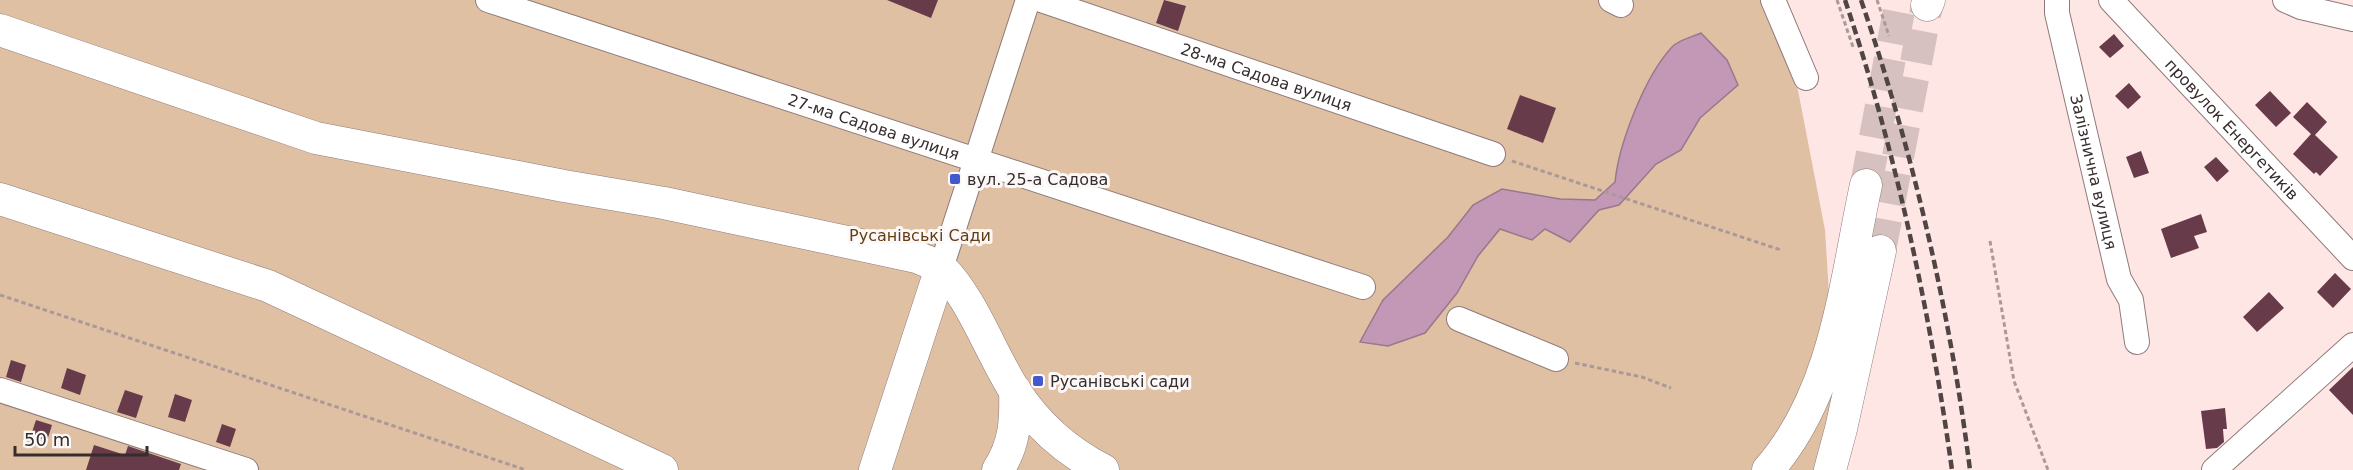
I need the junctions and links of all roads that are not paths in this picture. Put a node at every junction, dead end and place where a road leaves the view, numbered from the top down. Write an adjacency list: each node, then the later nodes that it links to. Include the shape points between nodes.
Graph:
1 (488, 0): 12 (street, 27-ма Садова вулиця)
2 (1028, 0): 12 (street)
3 (1041, 0): 11 (street, 28-ма Садова вулиця)
4 (1773, 0): 10 (street)
5 (2057, 0): 20 (street, Залізнична вулиця, via 2119,279 2131,300)
6 (2111, 0): 16 (street, провулок Енергетиків)
7 (2285, 0): 8 (street)
8 (2353, 19)
9 (0, 30): 17 (main road, via 316,138 675,206 917,257)
10 (1806, 78)
11 (1493, 154)
12 (976, 158): 17 (street); 18 (street, 27-ма Садова вулиця)
13 (1866, 185): 30 (main road, via 1828,356 1805,417)
14 (0, 199): 26 (main road, via 268,286)
15 (1880, 251): 31 (main road)
16 (2353, 258)
17 (940, 268): 24 (main road, via 987,338); 27 (main road)
18 (1363, 286)
19 (1459, 319): 22 (street)
20 (2137, 342)
21 (2353, 345): 32 (street)
22 (1556, 358)
23 (0, 390): 25 (street)
24 (1015, 390): 28 (main road, via 1012,440); 29 (main road, via 1033,415 1064,445)
25 (246, 470)
26 (662, 470)
27 (875, 470)
28 (998, 470)
29 (1103, 470)
30 (1768, 470)
31 (1830, 470)
32 (2214, 470)

